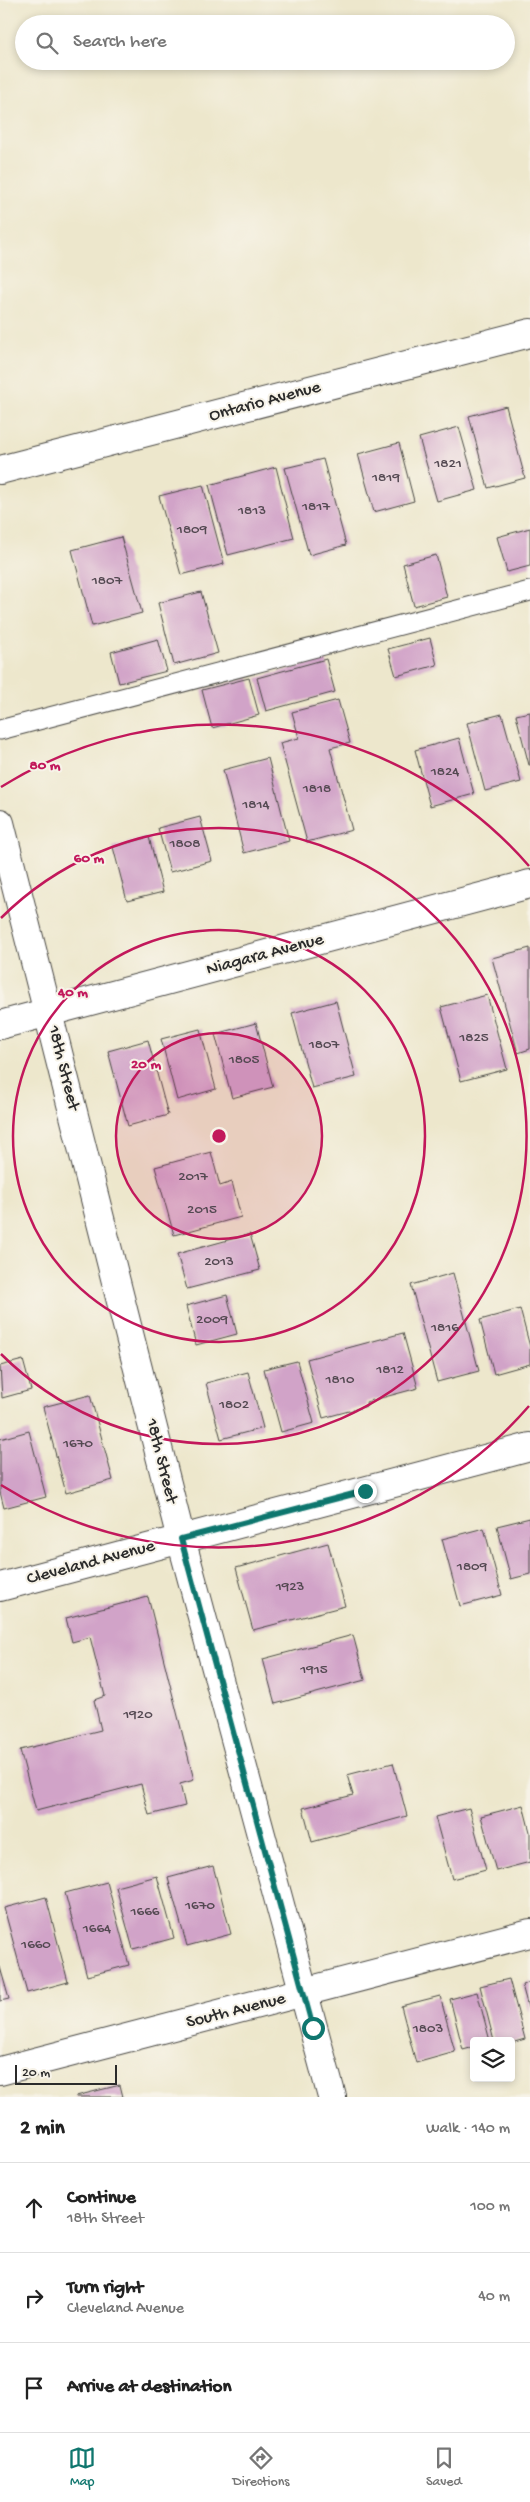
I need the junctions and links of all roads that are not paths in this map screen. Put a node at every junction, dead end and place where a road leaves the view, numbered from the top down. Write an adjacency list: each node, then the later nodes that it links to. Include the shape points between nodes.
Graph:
1 (530, 333): 2 (street, Ontario Avenue)
2 (0, 470)
3 (530, 591): 4 (lane)
4 (0, 730)
5 (0, 823): 7 (street, 18th Street)
6 (530, 884): 7 (street, Niagara Avenue)
7 (49, 1013): 8 (street, Niagara Avenue); 10 (street, 18th Street)
8 (0, 1025)
9 (530, 1448): 10 (street, Cleveland Avenue)
10 (181, 1539): 11 (street, Cleveland Avenue); 13 (street, 18th Street)
11 (0, 1587)
12 (530, 1933): 13 (street, South Avenue)
13 (304, 1993): 14 (street, South Avenue); 15 (street, 18th Street)
14 (0, 2071)
15 (332, 2097)

